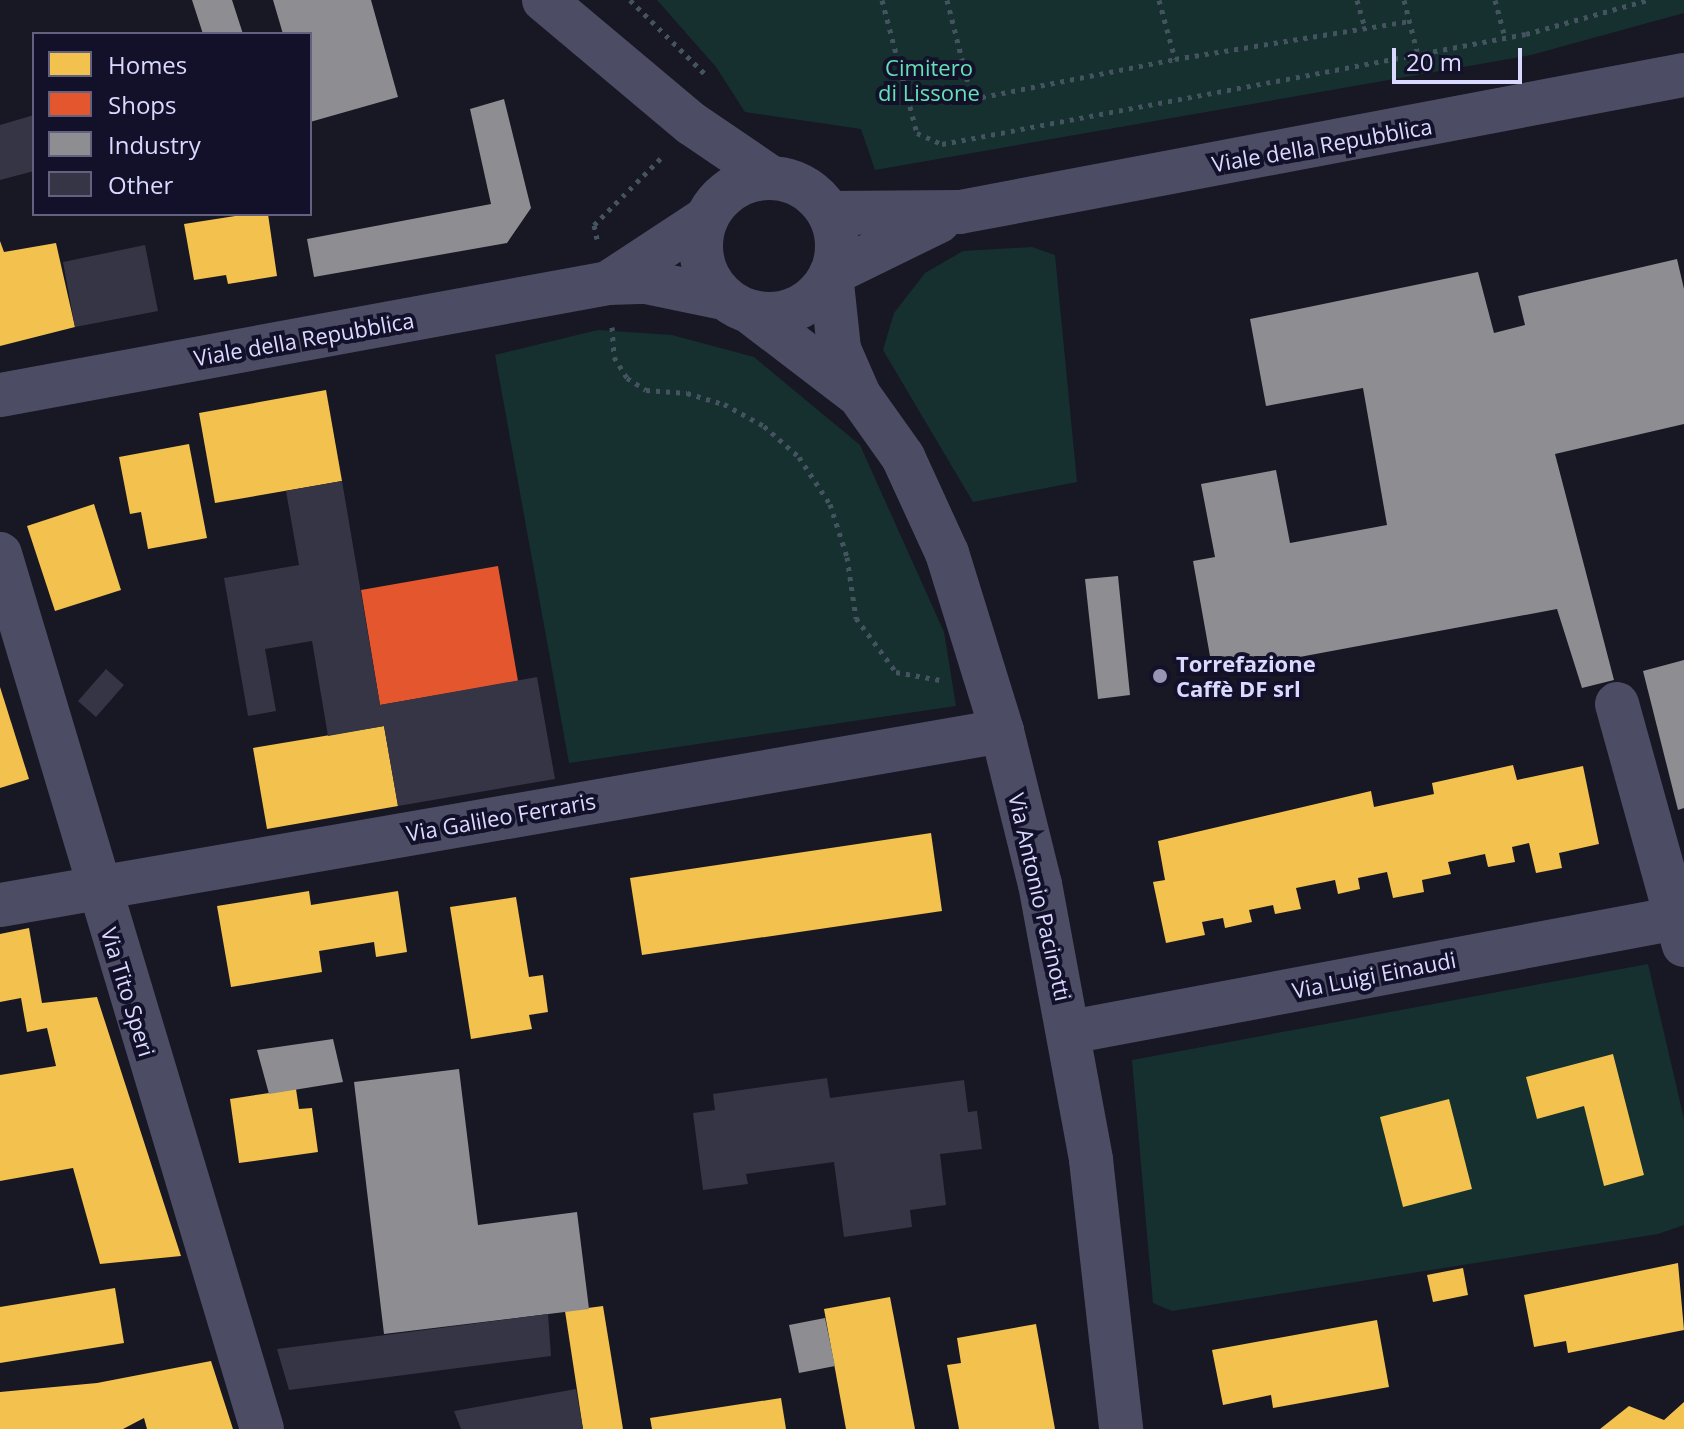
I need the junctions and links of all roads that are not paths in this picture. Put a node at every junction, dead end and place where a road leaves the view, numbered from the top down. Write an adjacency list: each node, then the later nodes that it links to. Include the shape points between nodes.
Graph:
1 (544, 0): 3 (street)
2 (1684, 75): 5 (street, Viale della Repubblica)
3 (704, 107): 4 (street); 7 (street)
4 (770, 177): 6 (street, via 794,182); 7 (street, Viale della Repubblica, via 745,181)
5 (960, 212): 6 (street, Viale della Repubblica); 8 (street, Viale della Repubblica)
6 (829, 213): 8 (street, via 838,245)
7 (708, 215): 9 (street, Viale della Repubblica); 10 (street, via 701,257 709,280)
8 (831, 274): 10 (street, Viale della Repubblica, via 804,305 772,315); 12 (street, Via Antonio Pacinotti, via 839,349)
9 (608, 283): 10 (street, Viale della Repubblica, via 646,282); 11 (street, Viale della Repubblica)
10 (737, 305): 12 (street, Via Antonio Pacinotti)
11 (0, 395)
12 (859, 395): 15 (street, Via Antonio Pacinotti, via 903,457 947,553)
13 (0, 554): 16 (street, Via Tito Speri)
14 (1617, 704): 18 (street)
15 (1002, 731): 16 (street, Via Galileo Ferraris); 19 (street, Via Antonio Pacinotti)
16 (96, 887): 17 (street, Via Galileo Ferraris); 20 (street, Via Tito Speri)
17 (0, 905)
18 (1680, 932): 19 (street, Via Luigi Einaudi)
19 (1070, 1032): 21 (street, Via Antonio Pacinotti, via 1091,1160)
20 (262, 1429)
21 (1121, 1429)

